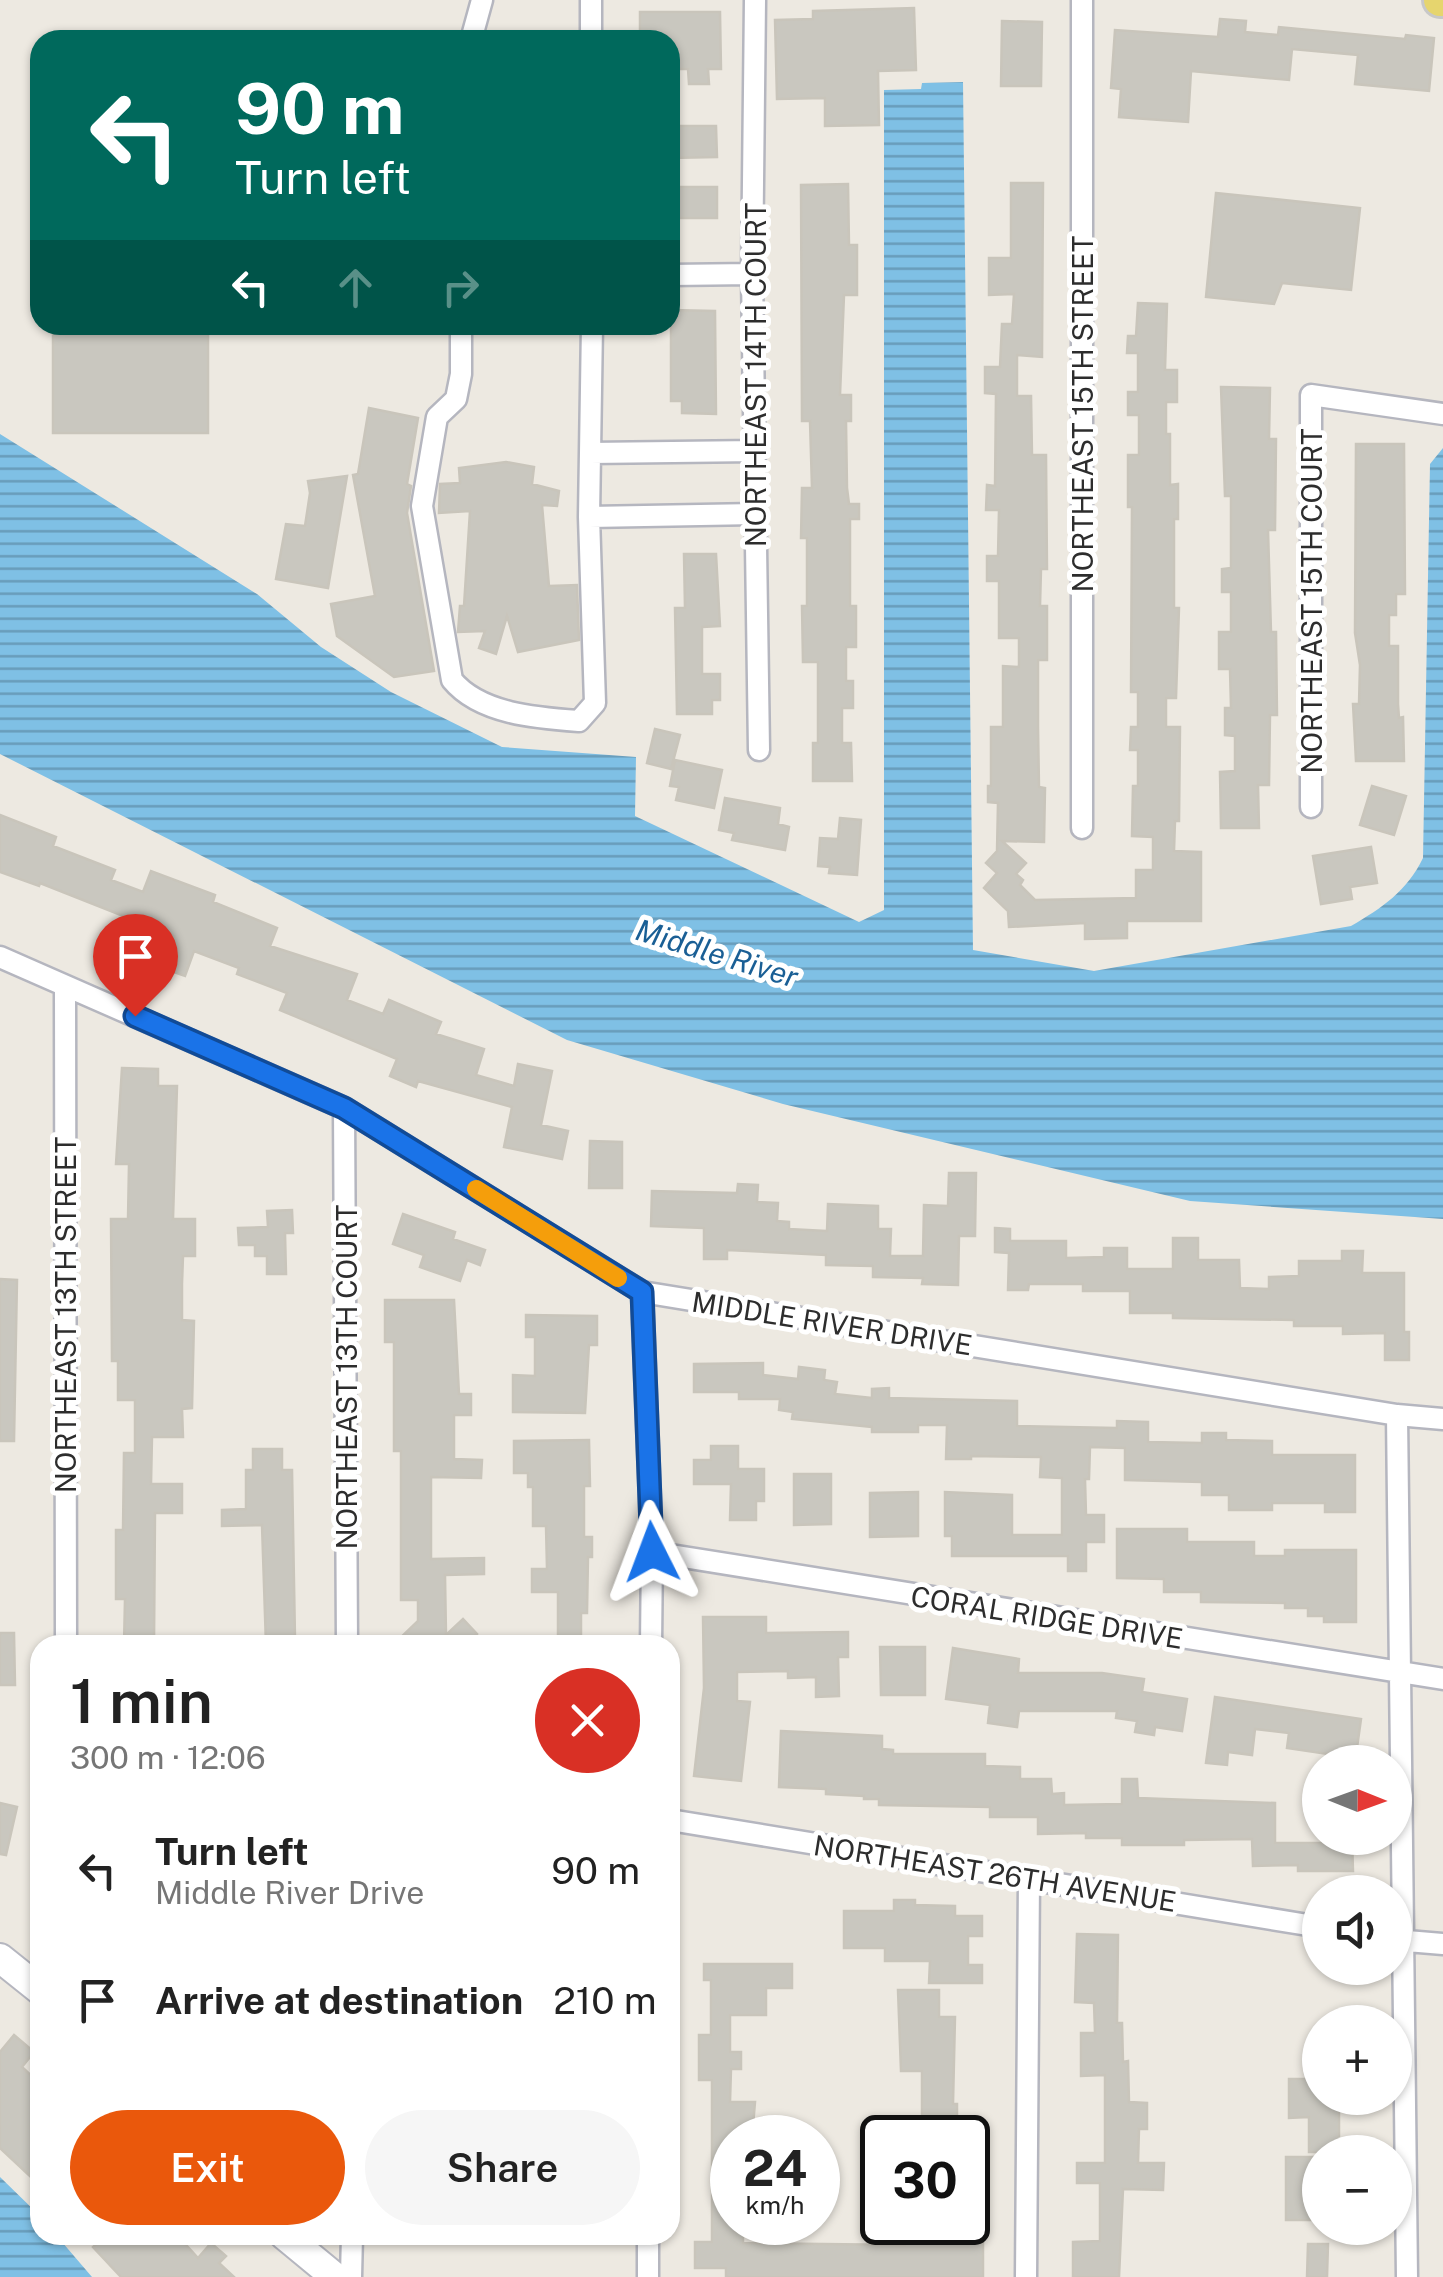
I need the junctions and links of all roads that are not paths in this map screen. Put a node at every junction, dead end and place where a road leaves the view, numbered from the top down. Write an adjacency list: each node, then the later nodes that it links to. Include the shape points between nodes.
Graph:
1 (482, 0): 5 (street)
2 (591, 0): 6 (street)
3 (755, 0): 7 (street, NORTHEAST 14TH COURT)
4 (1082, 0): 18 (street, NORTHEAST 15TH STREET)
5 (474, 30)
6 (591, 30)
7 (752, 274): 8 (street); 13 (street, NORTHEAST 14TH COURT)
8 (680, 275)
9 (461, 335): 15 (street, via 456,398 437,417 422,506 452,680 464,695 532,718 579,720 595,703)
10 (592, 335): 12 (street)
11 (1443, 414): 17 (street, NORTHEAST 15TH COURT, via 1312,395)
12 (590, 452): 13 (street); 15 (street)
13 (756, 452): 14 (street, NORTHEAST 14TH COURT)
14 (756, 514): 15 (street); 16 (street, NORTHEAST 14TH COURT)
15 (589, 518)
16 (758, 750)
17 (1312, 807)
18 (1082, 828)
19 (0, 957): 20 (street, MIDDLE RIVER DRIVE)
20 (65, 986): 21 (street, MIDDLE RIVER DRIVE); 26 (street, NORTHEAST 13TH STREET)
21 (344, 1108): 22 (street, MIDDLE RIVER DRIVE); 27 (street, NORTHEAST 13TH COURT)
22 (642, 1292): 23 (street, MIDDLE RIVER DRIVE); 25 (street)
23 (1397, 1416): 24 (street, MIDDLE RIVER DRIVE); 29 (street)
24 (1443, 1419)
25 (652, 1552): 28 (street); 29 (street, CORAL RIDGE DRIVE)
26 (66, 1635)
27 (347, 1635)
28 (651, 1635)
29 (1402, 1675): 30 (street, CORAL RIDGE DRIVE); 32 (street)
30 (1443, 1679)
31 (680, 1822): 33 (street, NORTHEAST 26TH AVENUE)
32 (1400, 1875)
33 (1029, 1878): 34 (street, NORTHEAST 26TH AVENUE); 46 (street)
34 (1302, 1925)
35 (1412, 1942): 36 (street)
36 (1443, 1944)
37 (0, 1958): 38 (street)
38 (30, 1979)
39 (1400, 1985): 47 (street)
40 (296, 2245): 43 (street)
41 (352, 2245): 44 (street)
42 (648, 2245): 45 (street)
43 (335, 2277)
44 (352, 2277)
45 (648, 2277)
46 (1026, 2277)
47 (1407, 2277)

